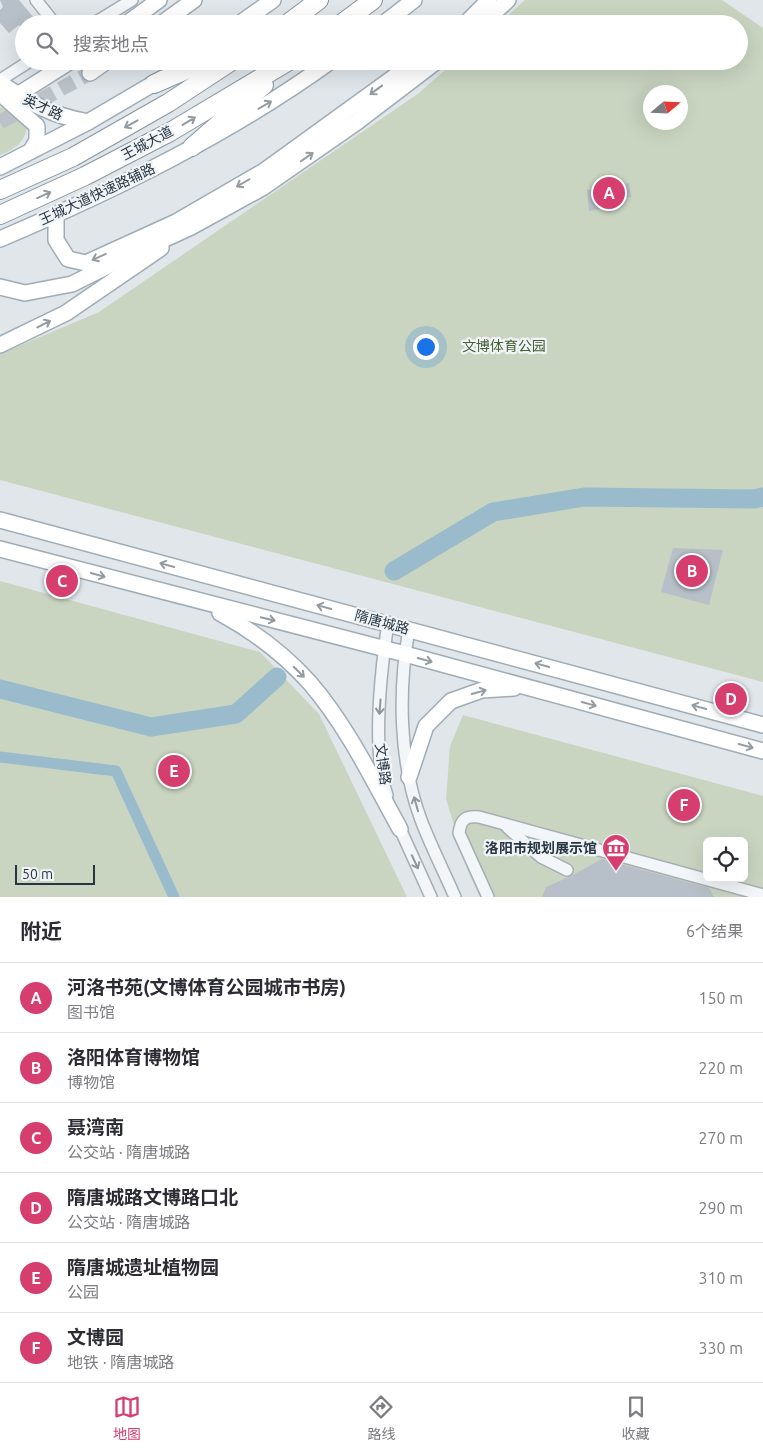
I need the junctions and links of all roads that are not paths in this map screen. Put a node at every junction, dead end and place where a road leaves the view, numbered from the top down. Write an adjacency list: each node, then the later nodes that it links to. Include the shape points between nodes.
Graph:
1 (36, 0): 11 (street)
2 (132, 0): 12 (street)
3 (159, 0): 13 (main road)
4 (194, 0): 14 (main road)
5 (273, 0): 15 (main road)
6 (319, 0): 16 (highway)
7 (414, 0): 18 (main road)
8 (489, 0): 19 (main road)
9 (508, 0): 20 (main road)
10 (372, 1): 17 (highway)
11 (48, 15)
12 (108, 15)
13 (138, 15)
14 (173, 15)
15 (252, 15)
16 (299, 15)
17 (354, 15)
18 (394, 15)
19 (474, 15)
20 (492, 15)
21 (17, 70): 33 (street)
22 (55, 70): 35 (main road)
23 (94, 70): 32 (main road)
24 (173, 70): 34 (main road)
25 (186, 70): 34 (highway)
26 (218, 70): 40 (highway, 王城大道, one-way to 40, via 73,157)
27 (275, 70): 41 (highway, 王城大道, one-way to 27, via 170,132)
28 (280, 70): 37 (highway)
29 (319, 70): 37 (main road, 王城大道, one-way to 29, via 294,88)
30 (404, 70): 42 (main road, one-way to 42, via 264,171 176,222 86,263 68,259 56,240)
31 (426, 70): 43 (main road, one-way to 31, via 262,188)
32 (90, 73)
33 (0, 82): 35 (main road, 英才路)
34 (154, 84): 36 (main road)
35 (9, 96): 36 (main road, 英才路, via 61,117); 38 (main road, via 37,126 37,140)
36 (88, 122): 38 (main road)
37 (192, 147): 42 (main road, 王城大道快速路辅路)
38 (31, 152): 39 (main road)
39 (0, 167)
40 (0, 190)
41 (0, 215)
42 (56, 215): 44 (main road, 王城大道快速路辅路)
43 (191, 227): 45 (main road, via 72,284 25,293); 46 (main road, one-way to 43, via 66,313)
44 (0, 238)
45 (0, 287)
46 (0, 345)
47 (0, 520): 50 (main road, 隋唐城路, one-way to 47)
48 (0, 549): 49 (main road, 隋唐城路, one-way to 49)
49 (204, 603): 52 (main road, 隋唐城路, one-way to 52); 59 (main road, one-way to 59, via 246,627 281,654 310,684 339,724)
50 (388, 623): 51 (main road, 隋唐城路); 52 (street, 文博路)
51 (409, 629): 53 (street, 文博路); 55 (main road, 隋唐城路, one-way to 51)
52 (384, 649): 53 (main road, 隋唐城路); 59 (street, 文博路, one-way to 59, via 379,734 383,784)
53 (405, 654): 54 (main road, 隋唐城路, one-way to 54); 57 (street, 文博路, via 402,728)
54 (525, 687): 56 (main road, 隋唐城路, one-way to 56); 57 (main road, one-way to 54, via 426,726 451,701 482,690)
55 (763, 725)
56 (763, 751)
57 (409, 777): 63 (street, 文博路, one-way to 57, via 421,820)
58 (504, 824): 60 (street, via 541,857); 61 (street); 64 (street, via 470,817 460,824 459,833)
59 (400, 829): 62 (street, 文博路, one-way to 62)
60 (567, 870)
61 (763, 895)
62 (431, 897)
63 (456, 897)
64 (488, 897)

